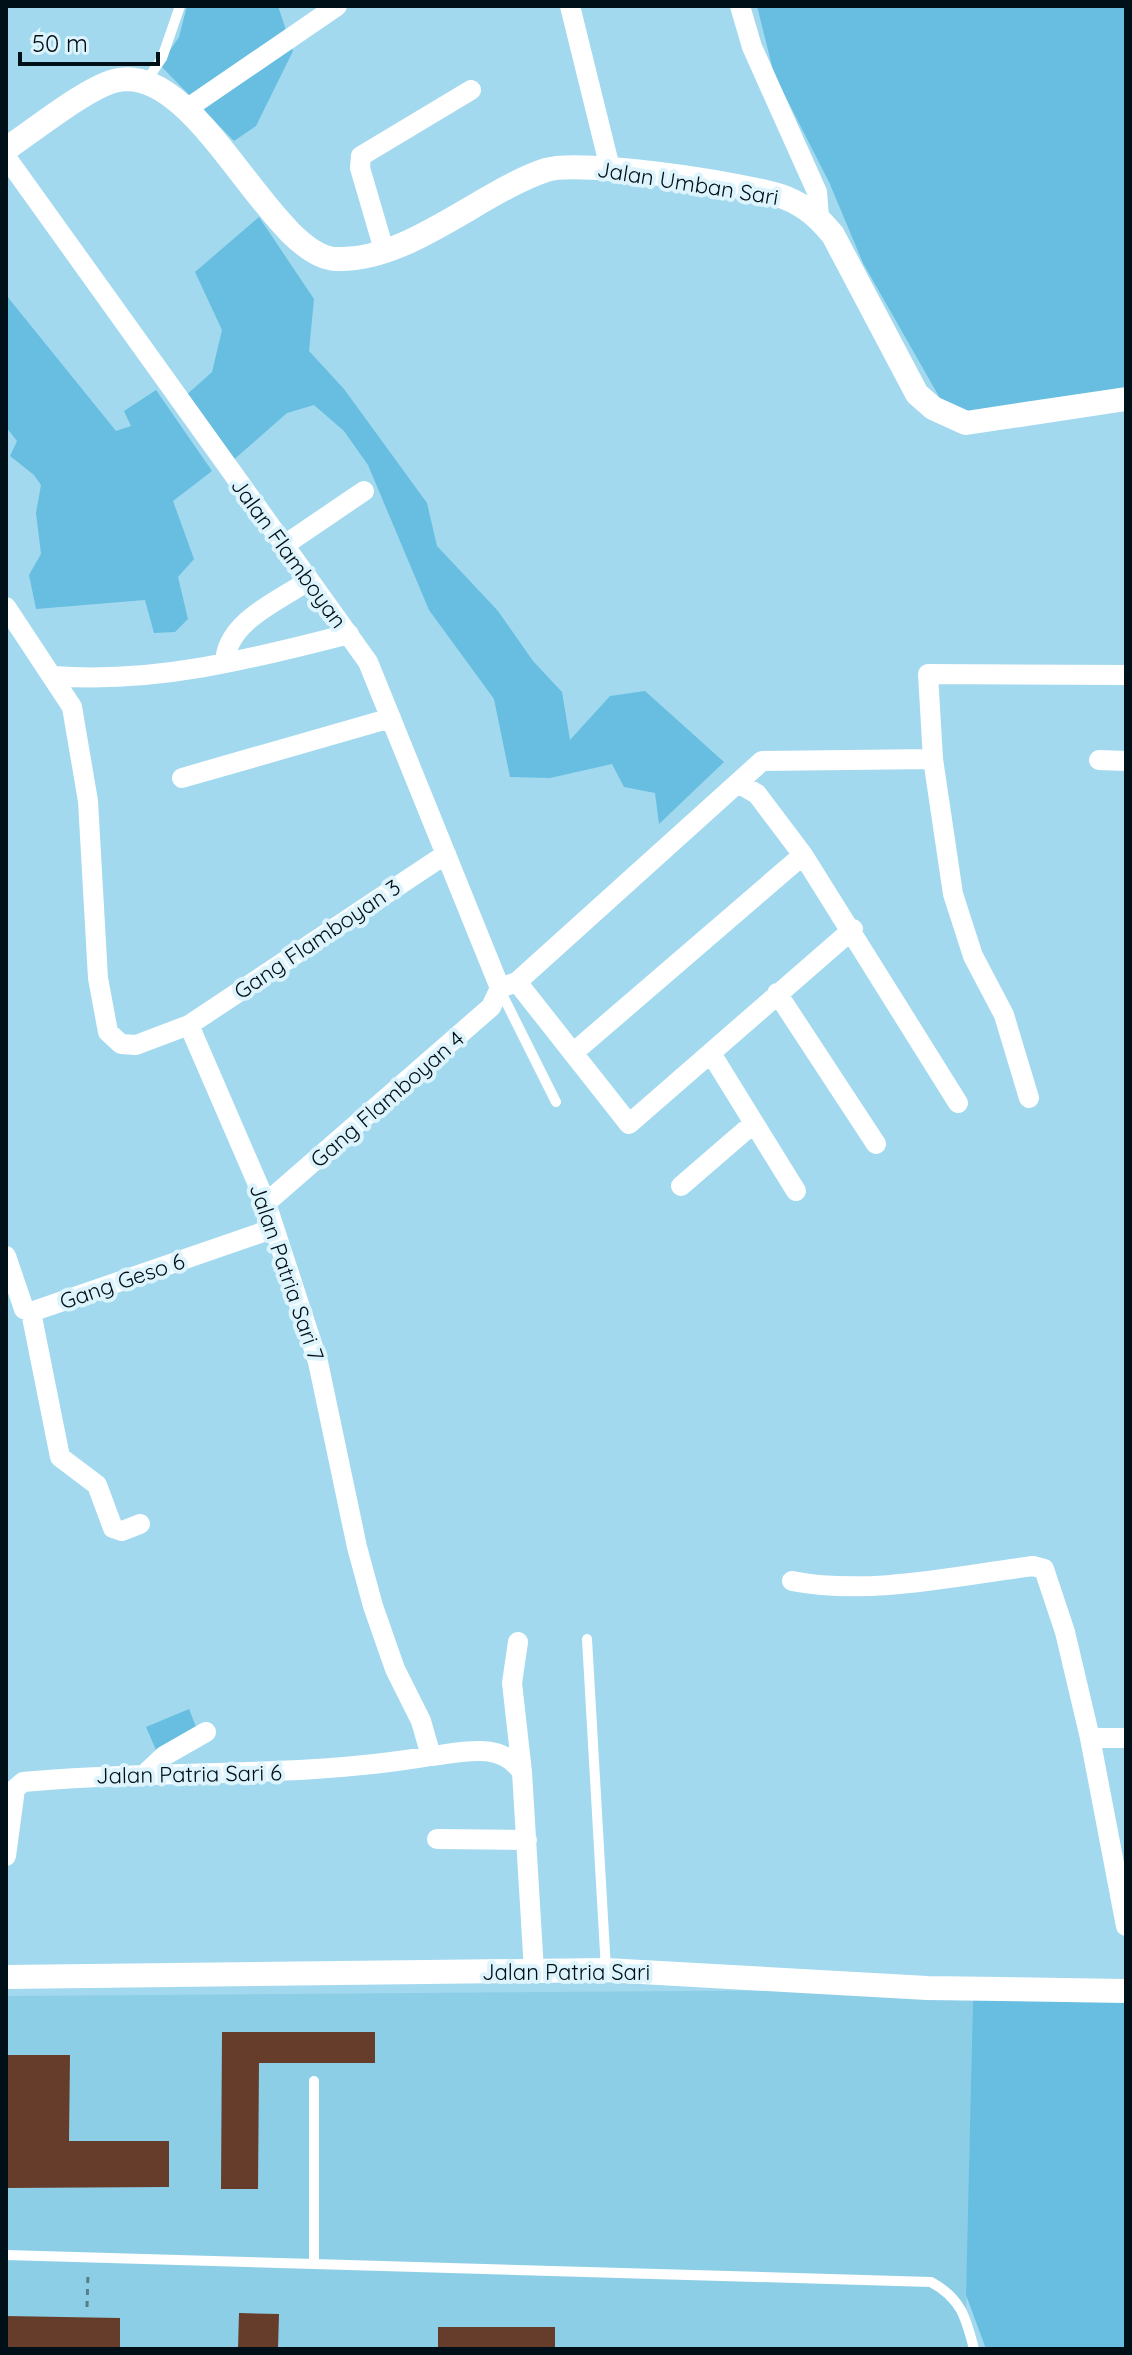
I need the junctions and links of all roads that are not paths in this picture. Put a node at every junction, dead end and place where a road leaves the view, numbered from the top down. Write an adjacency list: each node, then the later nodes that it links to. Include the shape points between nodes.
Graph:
1 (180, 6): 5 (lane, via 162,58)
2 (337, 6): 7 (street)
3 (570, 6): 10 (street)
4 (740, 6): 11 (street, via 752,47 817,192)
5 (147, 80): 7 (street, Jalan Umban Sari); 8 (street, via 112,81)
6 (471, 90): 12 (street, via 359,160)
7 (185, 110): 12 (street, Jalan Umban Sari, via 299,241 334,259)
8 (6, 149)
9 (6, 157): 15 (street, Jalan Flamboyan)
10 (610, 168): 11 (street, Jalan Umban Sari, via 783,197); 12 (street, Jalan Umban Sari, via 550,169)
11 (819, 217): 13 (street, Jalan Umban Sari, via 917,394 933,408 966,423)
12 (384, 250)
13 (1126, 399)
14 (364, 491): 15 (street)
15 (283, 546): 16 (street, Jalan Flamboyan)
16 (308, 581): 18 (street, Jalan Flamboyan); 19 (street, via 251,618 236,633)
17 (6, 607): 21 (street)
18 (349, 634): 19 (street); 22 (street, Jalan Flamboyan, via 368,662)
19 (225, 663): 21 (street, via 146,676)
20 (1126, 675): 23 (street, via 928,674)
21 (53, 676): 33 (street, via 72,707 83,756 98,978 108,1032 121,1044 136,1045)
22 (391, 718): 26 (street); 28 (street, Jalan Flamboyan)
23 (933, 759): 27 (street, Gang Flamboyan 4, via 762,761); 36 (street, via 953,894 973,956 1004,1015)
24 (1099, 760): 25 (street)
25 (1126, 761)
26 (182, 778)
27 (738, 783): 29 (street, via 757,794); 31 (street, Gang Flamboyan 4)
28 (446, 854): 31 (street, Jalan Flamboyan); 33 (street, Gang Flamboyan 3)
29 (803, 855): 30 (street); 34 (street)
30 (853, 929): 32 (street); 38 (street)
31 (508, 985): 34 (street, Jalan Flamboyan); 37 (lane); 43 (street, Gang Flamboyan 4, via 479,1018)
32 (777, 993): 35 (street); 40 (street)
33 (189, 1025): 43 (street, Jalan Patria Sari 7)
34 (573, 1053): 35 (street, Jalan Flamboyan, via 629,1124)
35 (712, 1055): 39 (street)
36 (1029, 1098)
37 (556, 1102)
38 (958, 1103)
39 (754, 1123): 41 (street); 42 (street)
40 (876, 1144)
41 (681, 1186)
42 (796, 1191)
43 (266, 1203): 44 (street, Jalan Patria Sari 7)
44 (272, 1229): 46 (street, Gang Geso 6); 54 (street, Jalan Patria Sari 7, via 318,1362 373,1606)
45 (6, 1256): 46 (street, Gang Geso 6, via 21,1302)
46 (31, 1312): 47 (street, via 60,1457 97,1485 113,1528 122,1531)
47 (140, 1524)
48 (792, 1581): 52 (street, via 820,1586 905,1582 1040,1567 1065,1632)
49 (587, 1639): 61 (lane)
50 (518, 1642): 55 (street, via 512,1683)
51 (206, 1732): 56 (street)
52 (1090, 1738): 53 (street); 60 (street)
53 (1126, 1738)
54 (431, 1756): 55 (street, via 485,1750 504,1755); 56 (street, Jalan Patria Sari 6, via 300,1772)
55 (522, 1772): 58 (street)
56 (146, 1773): 59 (street, Jalan Patria Sari 6, via 19,1785)
57 (437, 1839): 58 (street)
58 (527, 1840): 62 (street)
59 (6, 1856)
60 (1126, 1926)
61 (606, 1970): 62 (street, Jalan Patria Sari); 64 (street, Jalan Patria Sari, via 927,1988)
62 (534, 1971): 63 (street, Jalan Patria Sari)
63 (6, 1977)
64 (1126, 1991)
65 (314, 2081): 67 (lane)
66 (6, 2255): 67 (lane)
67 (314, 2264): 68 (lane, via 931,2282 960,2303)
68 (974, 2349)

